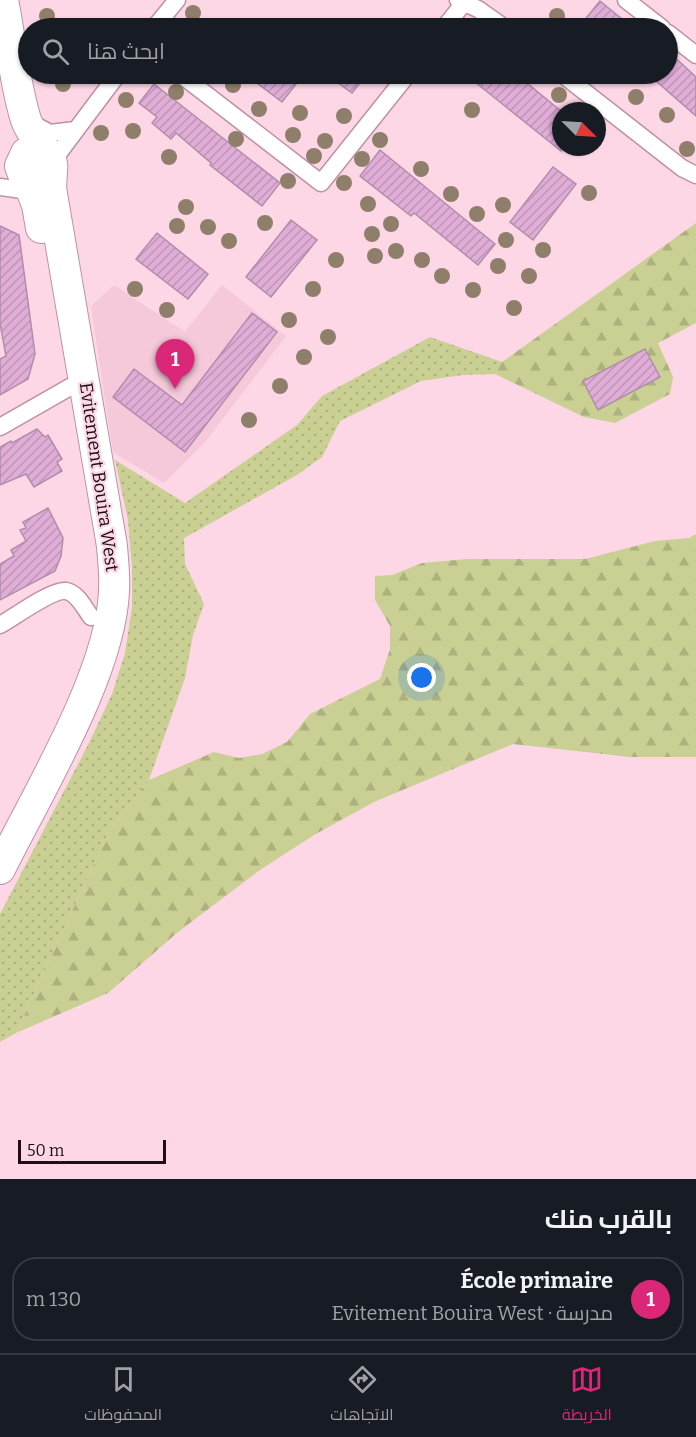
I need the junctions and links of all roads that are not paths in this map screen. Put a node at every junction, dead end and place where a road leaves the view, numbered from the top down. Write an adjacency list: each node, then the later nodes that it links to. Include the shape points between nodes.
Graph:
1 (3, 0): 11 (highway, Evitement Bouira West)
2 (177, 0): 5 (street)
3 (626, 0): 8 (street)
4 (471, 3): 6 (street); 7 (street)
5 (162, 18)
6 (455, 18)
7 (491, 18)
8 (649, 18)
9 (678, 41): 10 (street)
10 (696, 55)
11 (18, 78)
12 (19, 84): 17 (highway, Evitement Bouira West)
13 (110, 84): 18 (street)
14 (193, 84): 15 (street, via 321,183)
15 (400, 84)
16 (575, 84): 20 (street)
17 (26, 120): 18 (street, via 50,133); 19 (highway, Evitement Bouira West, via 37,143)
18 (75, 130): 19 (street)
19 (29, 175): 21 (highway, Evitement Bouira West); 26 (highway, Evitement Bouira West, via 51,188 112,546 114,592 107,635 91,682)
20 (696, 175)
21 (70, 387): 22 (street); 23 (highway, Evitement Bouira West, via 95,549 97,576)
22 (0, 427)
23 (91, 617): 24 (street, via 76,596 66,591 54,593); 25 (highway, Evitement Bouira West, via 85,645 58,708)
24 (0, 626)
25 (0, 827)
26 (0, 869)

